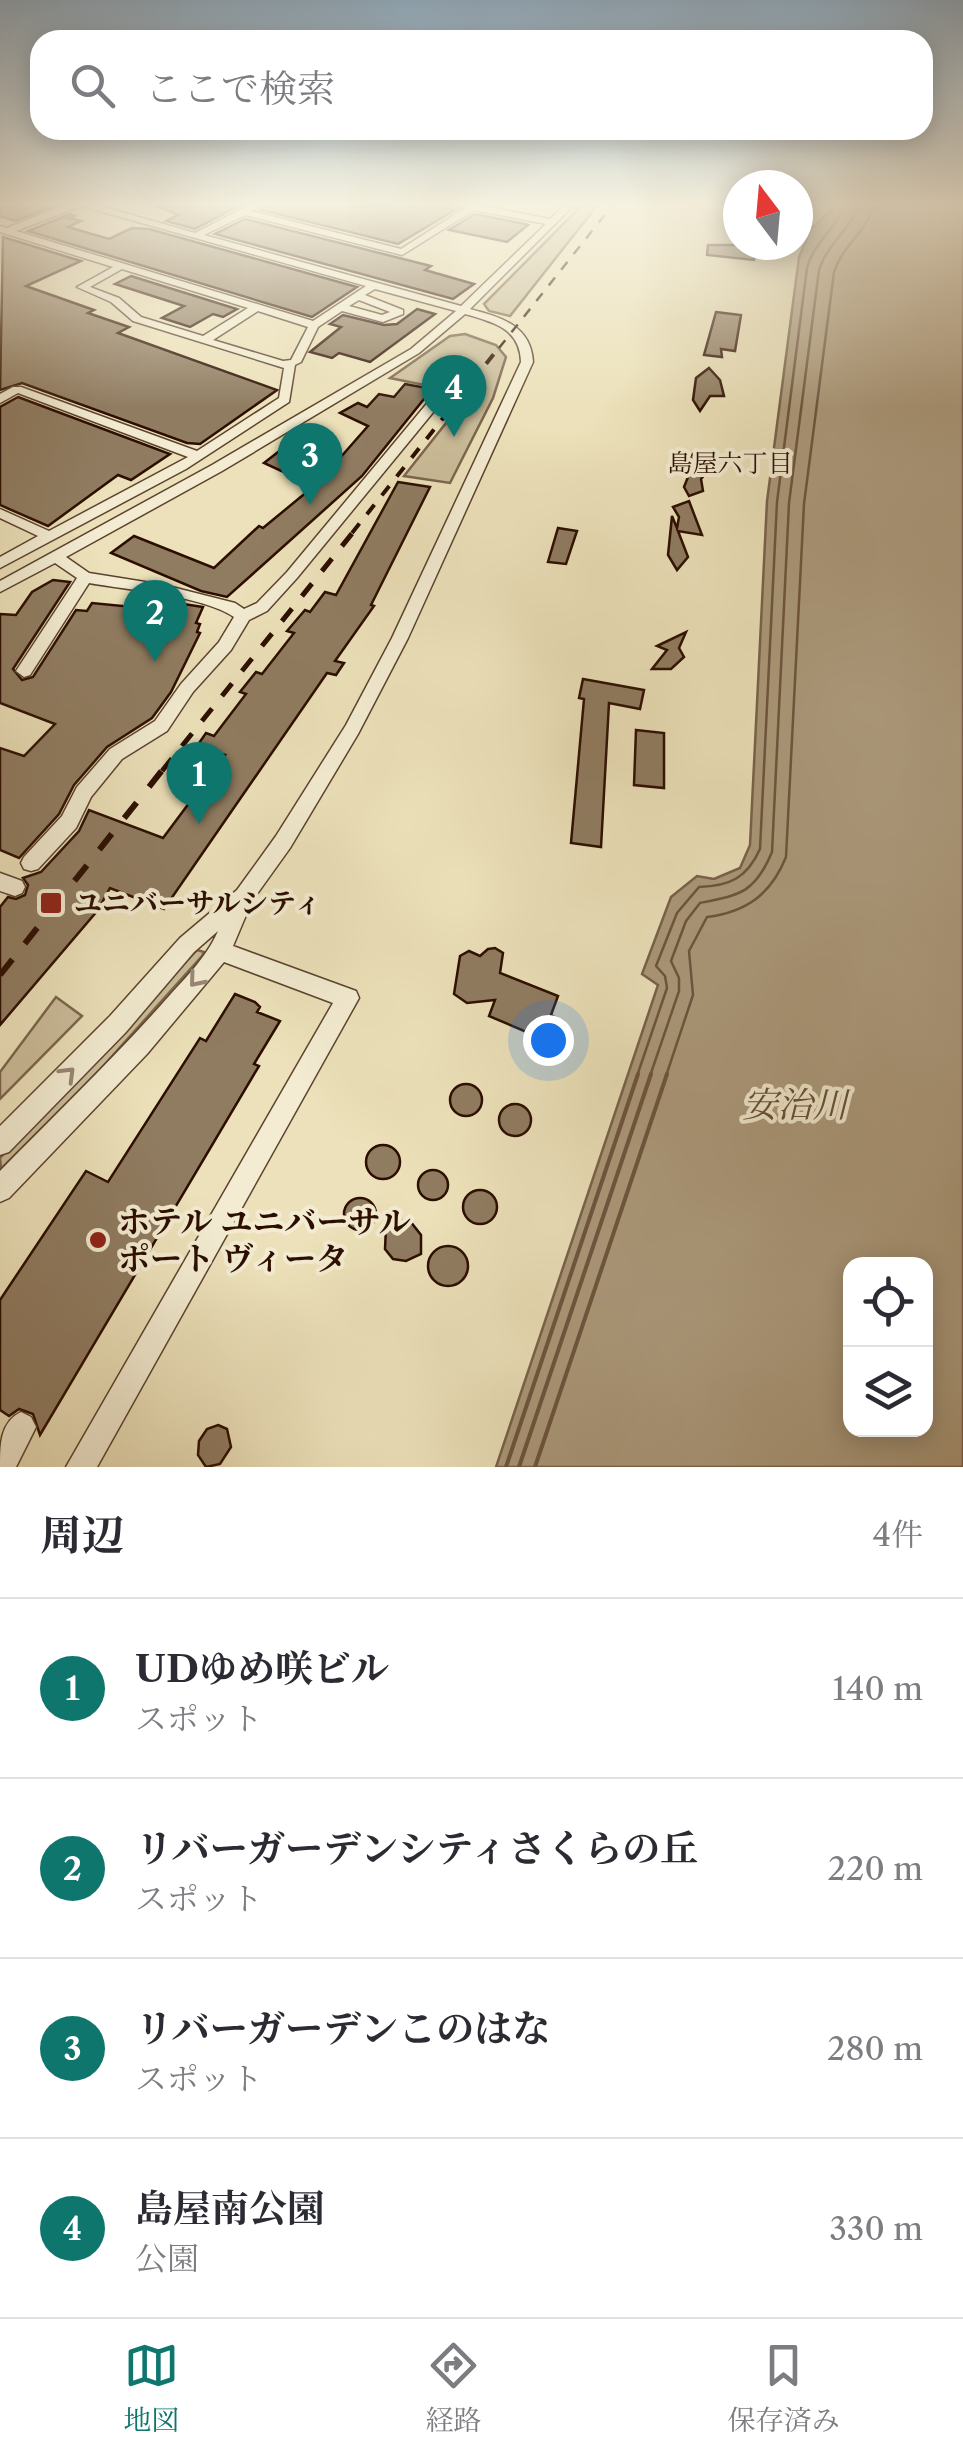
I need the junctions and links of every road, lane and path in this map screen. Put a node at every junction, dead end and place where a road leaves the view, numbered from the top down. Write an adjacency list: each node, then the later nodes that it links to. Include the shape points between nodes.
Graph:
1 (113, 270): 11 (street, via 82,288 115,300 137,318)
2 (135, 270): 8 (street)
3 (317, 270): 5 (street)
4 (503, 270): 9 (street)
5 (374, 286): 6 (street); 9 (street)
6 (358, 296): 7 (street); 7 (street, via 399,312 383,319)
7 (341, 307): 10 (street)
8 (256, 308): 10 (street); 11 (street)
9 (464, 310): 18 (street, via 415,351); 25 (street, via 516,330 527,347 525,370 352,729)
10 (314, 326): 12 (street)
11 (205, 340): 12 (street)
12 (290, 363): 15 (street, via 285,399)
13 (441, 389): 22 (street, via 292,575 262,607)
14 (2, 396): 15 (street, via 17,389)
15 (198, 456): 17 (street)
16 (0, 513): 17 (street)
17 (50, 536): 19 (street)
18 (56, 556): 20 (street); 21 (street)
19 (0, 563)
20 (85, 578): 22 (street, via 161,590); 23 (street)
21 (0, 587)
22 (243, 616): 24 (street, via 168,717 116,754)
23 (24, 670)
24 (31, 863)
25 (244, 896): 26 (street); 27 (street, one-way to 25, via 187,945)
26 (220, 951): 28 (street, one-way to 28, via 140,1046); 31 (street, via 348,998)
27 (0, 1143)
28 (0, 1189)
29 (21, 1427): 30 (street)
30 (0, 1467)
31 (82, 1467)

